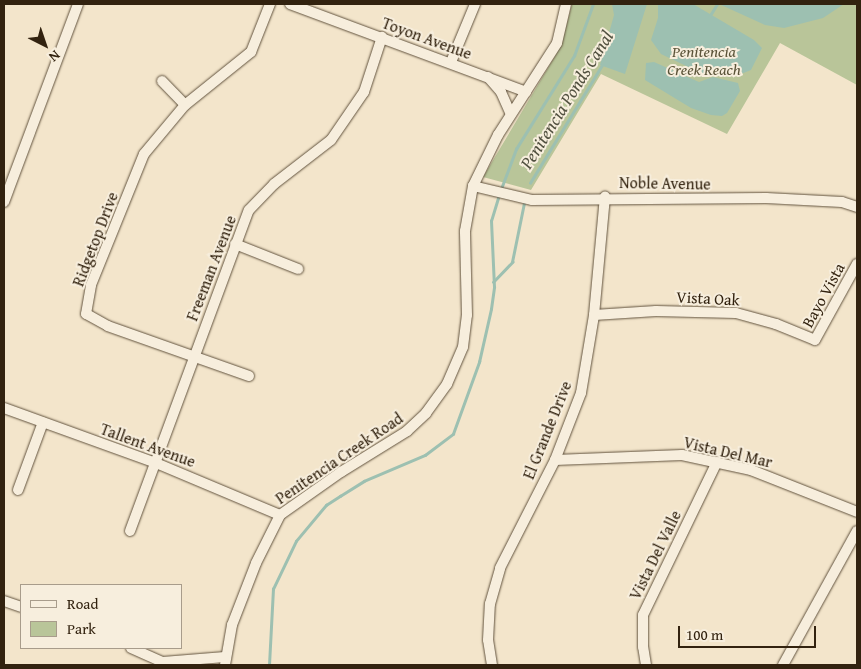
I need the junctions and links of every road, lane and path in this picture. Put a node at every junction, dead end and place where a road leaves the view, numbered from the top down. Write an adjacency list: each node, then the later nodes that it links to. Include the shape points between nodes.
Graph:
1 (78, 4): 15 (street)
2 (270, 4): 11 (street, Ridgetop Drive, via 251,52)
3 (290, 4): 6 (street, Toyon Avenue)
4 (475, 4): 7 (street)
5 (566, 4): 10 (street, Penitencia Creek Road, via 557,43)
6 (382, 37): 7 (street, Toyon Avenue); 17 (street, Freeman Avenue, via 364,92 331,140 274,184 249,210)
7 (451, 62): 8 (street, Toyon Avenue)
8 (487, 76): 10 (street, Toyon Avenue); 12 (street, via 501,92)
9 (162, 80): 11 (street)
10 (526, 92): 12 (street, Penitencia Creek Road)
11 (185, 105): 22 (street, Ridgetop Drive, via 144,154 91,285 86,314 108,326)
12 (511, 114): 13 (street, Penitencia Creek Road)
13 (473, 186): 14 (street, Noble Avenue, via 532,200); 31 (street, Penitencia Creek Road, via 465,232 467,315 463,347 447,384 407,432 341,472)
14 (605, 197): 16 (street, Noble Avenue, via 766,198 842,202); 20 (street, El Grande Drive)
15 (4, 202)
16 (857, 207)
17 (235, 244): 19 (street); 22 (street, Freeman Avenue)
18 (857, 264): 21 (street, Bayo Vista)
19 (298, 269)
20 (594, 315): 21 (street, Vista Oak, via 656,311 736,312); 26 (street, El Grande Drive, via 581,393)
21 (815, 340)
22 (194, 355): 23 (street); 28 (street, Freeman Avenue)
23 (249, 376)
24 (4, 408): 25 (street, Tallent Avenue)
25 (43, 422): 28 (street, Tallent Avenue); 29 (street)
26 (555, 460): 27 (street, Vista Del Mar, via 649,454 682,455); 38 (street, El Grande Drive, via 500,568 490,604 488,640)
27 (717, 462): 30 (street, Vista Del Mar, via 752,470); 39 (street, Vista Del Valle, via 643,615)
28 (156, 463): 31 (street, Tallent Avenue); 32 (street, Freeman Avenue)
29 (18, 490)
30 (857, 512)
31 (280, 515): 37 (street, Penitencia Creek Road, via 256,563 232,624)
32 (130, 531)
33 (857, 531): 40 (street)
34 (4, 601): 35 (street)
35 (20, 607)
36 (133, 649): 37 (street, via 163,662)
37 (225, 661)
38 (492, 665)
39 (646, 665)
40 (782, 665)

